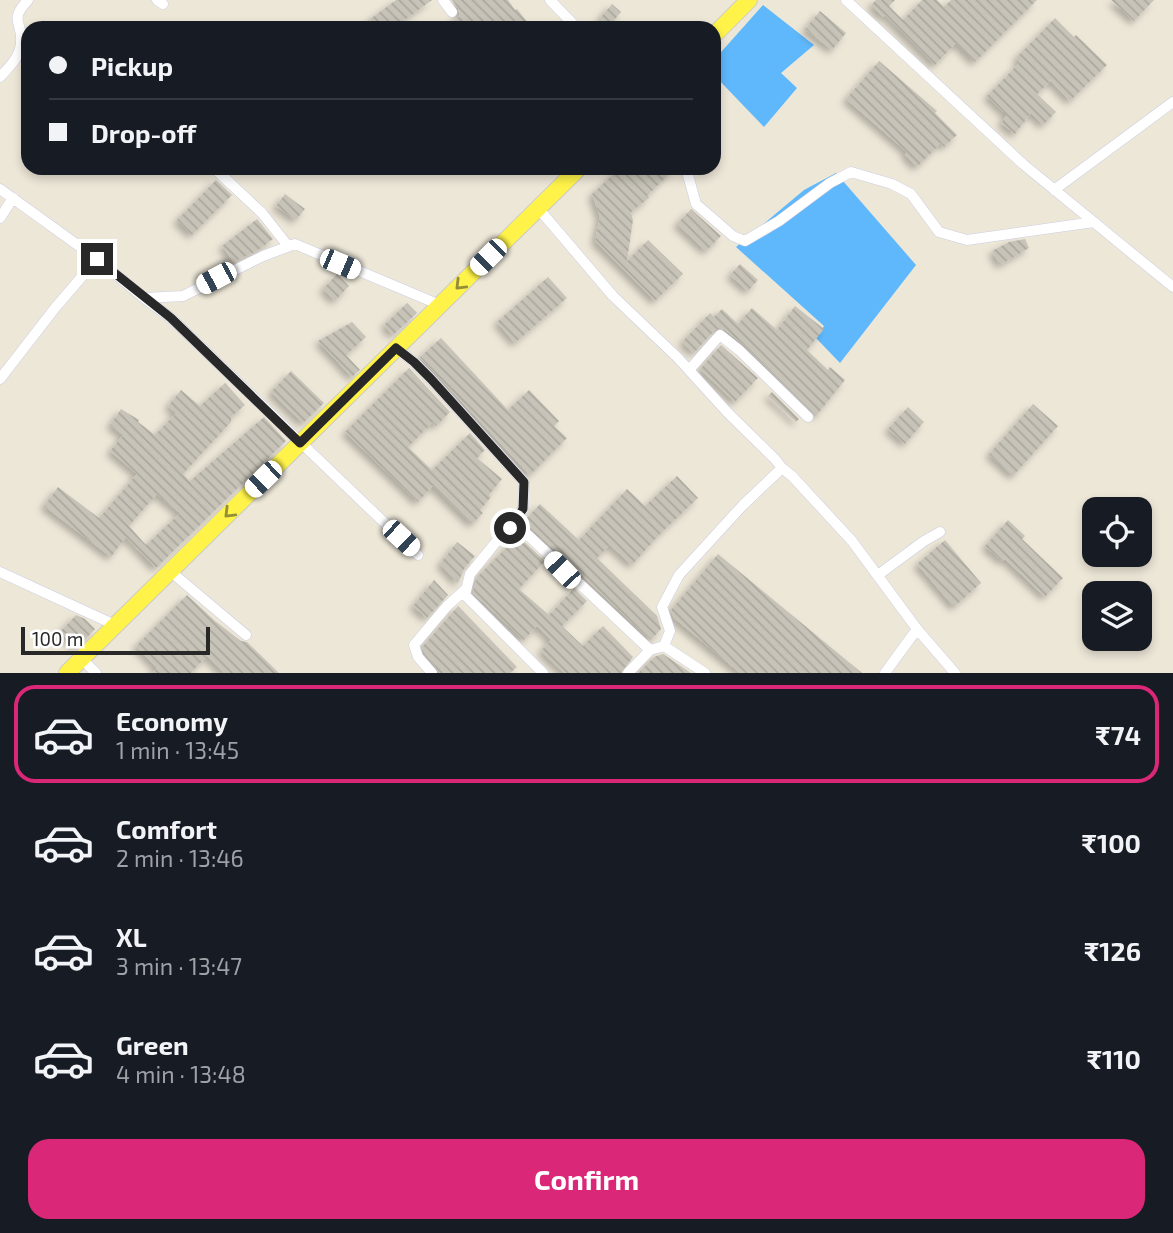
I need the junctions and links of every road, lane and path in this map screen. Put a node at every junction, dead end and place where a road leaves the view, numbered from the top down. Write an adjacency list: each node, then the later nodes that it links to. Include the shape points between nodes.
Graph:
1 (28, 0): 9 (street, via 16,22)
2 (443, 0): 6 (street)
3 (550, 0): 7 (street)
4 (749, 0): 8 (main road)
5 (846, 0): 17 (street)
6 (452, 12)
7 (570, 21)
8 (721, 28)
9 (21, 37)
10 (21, 44): 11 (street)
11 (0, 76)
12 (1173, 102): 17 (street)
13 (222, 175): 22 (street)
14 (572, 175): 19 (main road)
15 (688, 175): 21 (street, via 696,204 745,241 851,172 911,194 939,232 967,240)
16 (0, 189): 18 (street)
17 (1054, 190): 21 (street)
18 (13, 198): 20 (street); 23 (street)
19 (538, 208): 26 (main road, one-way to 26); 28 (street, via 613,296)
20 (0, 218)
21 (1094, 222): 24 (street)
22 (288, 246): 25 (street, via 183,296); 26 (street, via 295,244)
23 (97, 259): 25 (street); 29 (street)
24 (1173, 287)
25 (144, 298): 31 (street, via 171,318)
26 (440, 305): 27 (main road)
27 (396, 348): 31 (main road); 33 (street, via 431,379 524,482 523,509)
28 (690, 370): 30 (street, via 720,335); 32 (street)
29 (0, 379)
30 (808, 417)
31 (300, 443): 35 (street); 36 (main road, one-way to 36)
32 (782, 468): 38 (street); 43 (street, via 679,575 662,607 670,631)
33 (514, 522): 39 (street, via 470,574); 44 (street)
34 (940, 532): 38 (street)
35 (418, 555)
36 (170, 571): 40 (main road); 42 (street)
37 (0, 572): 40 (street)
38 (878, 575): 41 (street)
39 (466, 589): 48 (street, via 414,645); 49 (street, via 465,595)
40 (115, 625): 45 (main road)
41 (917, 629): 52 (street); 53 (street)
42 (246, 635)
43 (664, 646): 44 (street); 51 (street)
44 (650, 650): 50 (street)
45 (82, 659): 46 (main road); 47 (street)
46 (67, 673)
47 (96, 673)
48 (432, 673)
49 (543, 673)
50 (628, 673)
51 (705, 673)
52 (885, 673)
53 (954, 673)

